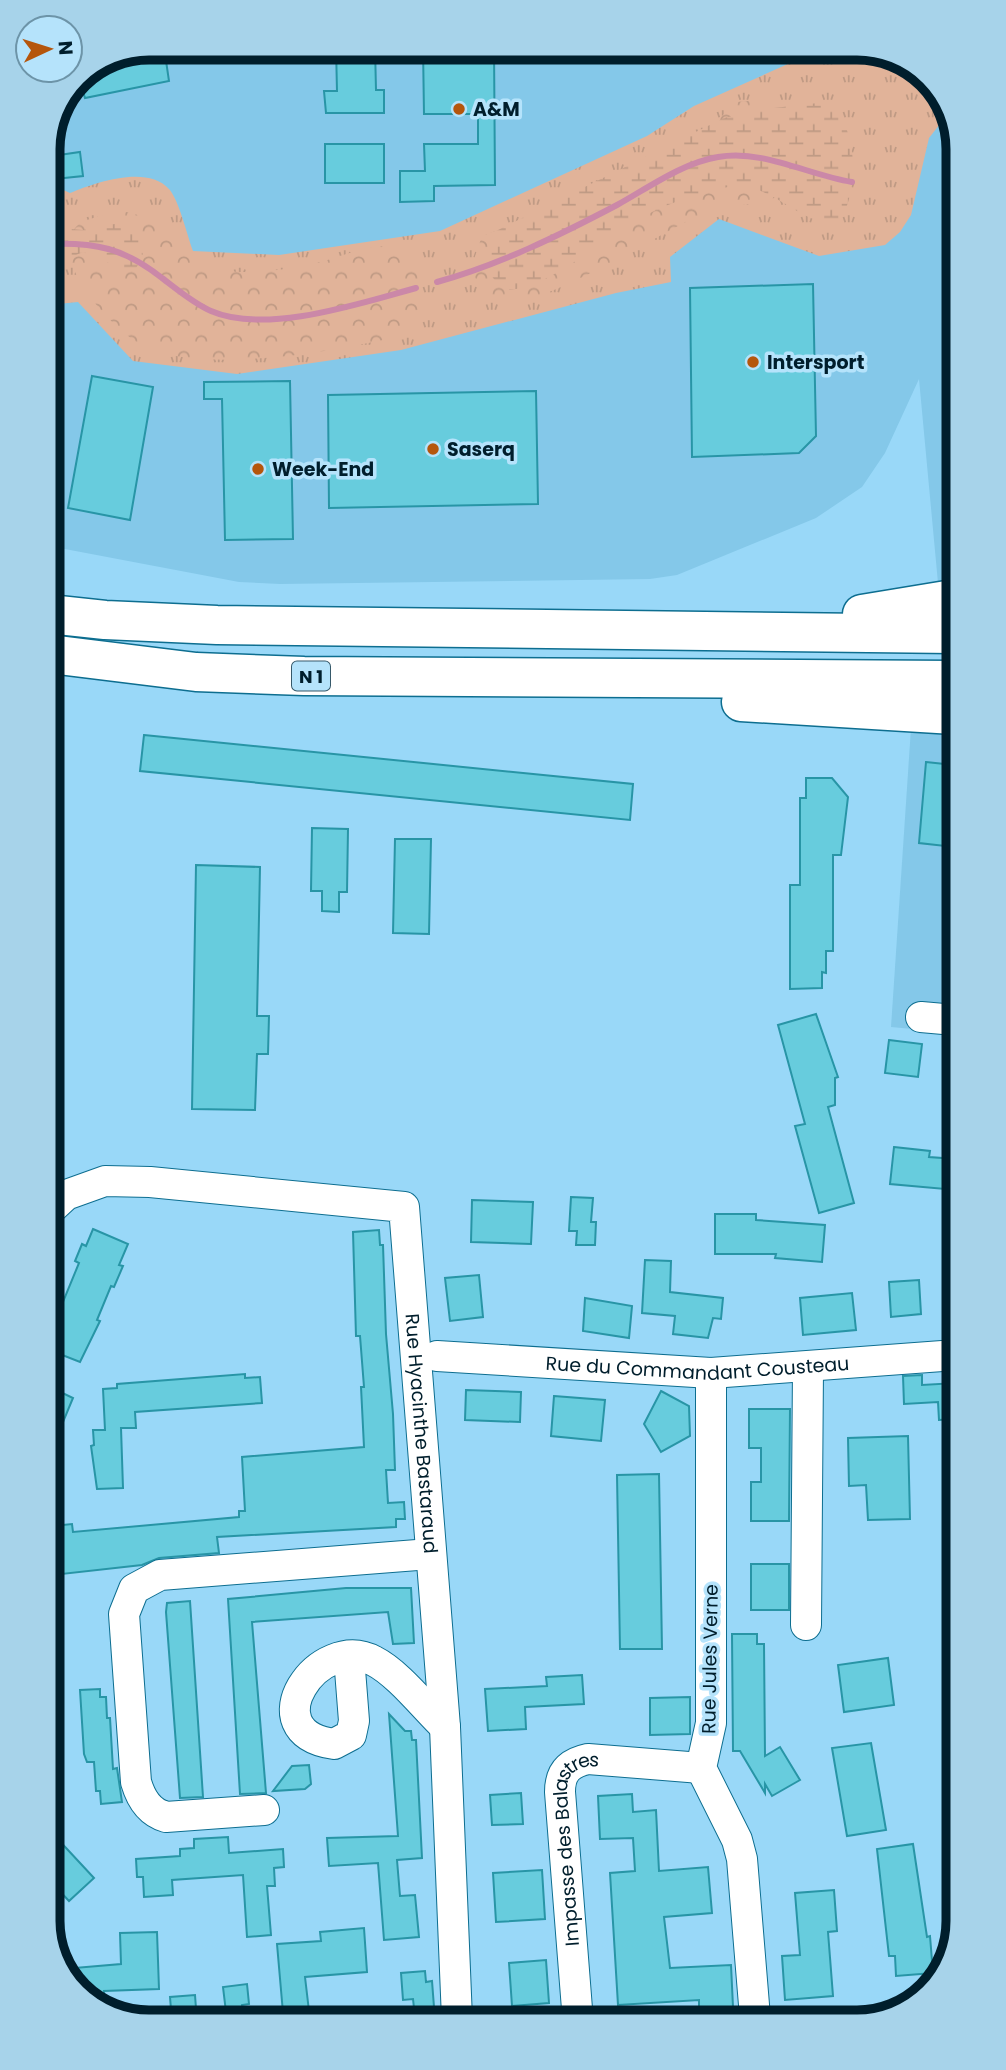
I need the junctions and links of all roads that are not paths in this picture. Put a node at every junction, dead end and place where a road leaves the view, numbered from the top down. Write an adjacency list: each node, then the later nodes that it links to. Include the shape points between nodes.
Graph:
1 (946, 600): 3 (highway)
2 (60, 615): 3 (highway, via 217,625)
3 (753, 631): 4 (highway)
4 (946, 634)
5 (60, 655): 6 (highway, N 1, via 195,673)
6 (573, 678): 7 (highway, N 1); 8 (highway, via 718,700)
7 (946, 680)
8 (946, 714)
9 (921, 1017): 10 (street)
10 (946, 1019)
11 (59, 1201): 16 (street, Rue Hyacinthe Bastaraud, via 105,1181 404,1207)
12 (437, 1356): 15 (street, Rue du Commandant Cousteau)
13 (946, 1356): 14 (street, Rue du Commandant Cousteau)
14 (808, 1367): 15 (street, Rue du Commandant Cousteau); 17 (street)
15 (711, 1373): 20 (street, Rue Jules Verne, via 711,1723)
16 (430, 1554): 19 (street, Rue Hyacinthe Bastaraud); 21 (street, via 160,1575 134,1589 124,1614 136,1782 143,1799 166,1816)
17 (806, 1625)
18 (349, 1657): 19 (street, via 376,1661)
19 (444, 1727): 23 (street, Rue Hyacinthe Bastaraud)
20 (701, 1768): 22 (street, Impasse des Balastres, via 600,1759 576,1762 563,1774 559,1792); 24 (street, via 742,1859)
21 (264, 1810)
22 (577, 2009)
23 (457, 2010)
24 (754, 2010)

